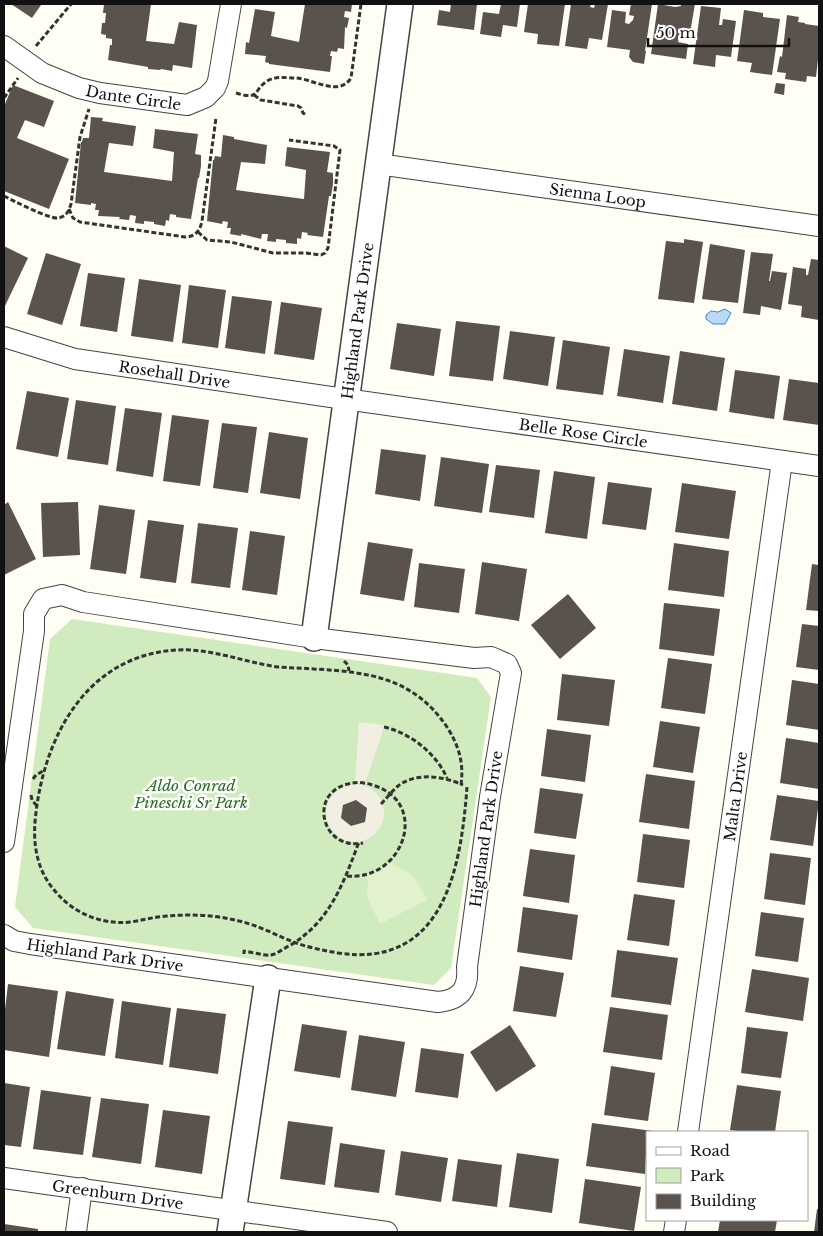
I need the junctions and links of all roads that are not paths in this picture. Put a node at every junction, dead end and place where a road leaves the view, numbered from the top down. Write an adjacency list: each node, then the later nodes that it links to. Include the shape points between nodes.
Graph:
1 (231, 4): 3 (street, Dante Circle, via 215,88 206,98 187,105 79,88 42,73)
2 (400, 4): 4 (street, Highland Park Drive)
3 (4, 46)
4 (378, 164): 5 (street, Sienna Loop); 7 (street, Highland Park Drive)
5 (819, 226)
6 (4, 337): 7 (street, Rosehall Drive, via 74,359)
7 (347, 399): 8 (street, Belle Rose Circle); 10 (street, Highland Park Drive)
8 (782, 461): 9 (street, Belle Rose Circle); 15 (street, Malta Drive)
9 (819, 466)
10 (314, 638): 11 (street, Highland Park Drive, via 62,596 43,599 34,614 34,631); 14 (street, Highland Park Drive, via 474,658 491,657 507,664 510,682 490,797 468,978 459,996 438,1002)
11 (9, 763): 12 (street, Highland Park Drive)
12 (4, 842)
13 (4, 935): 14 (street, Highland Park Drive, via 14,941)
14 (268, 978): 18 (street)
15 (688, 1131)
16 (4, 1178): 17 (street, Greenburn Drive)
17 (82, 1188): 18 (street, Greenburn Drive); 19 (street)
18 (232, 1221): 20 (street)
19 (76, 1232)
20 (387, 1232)

